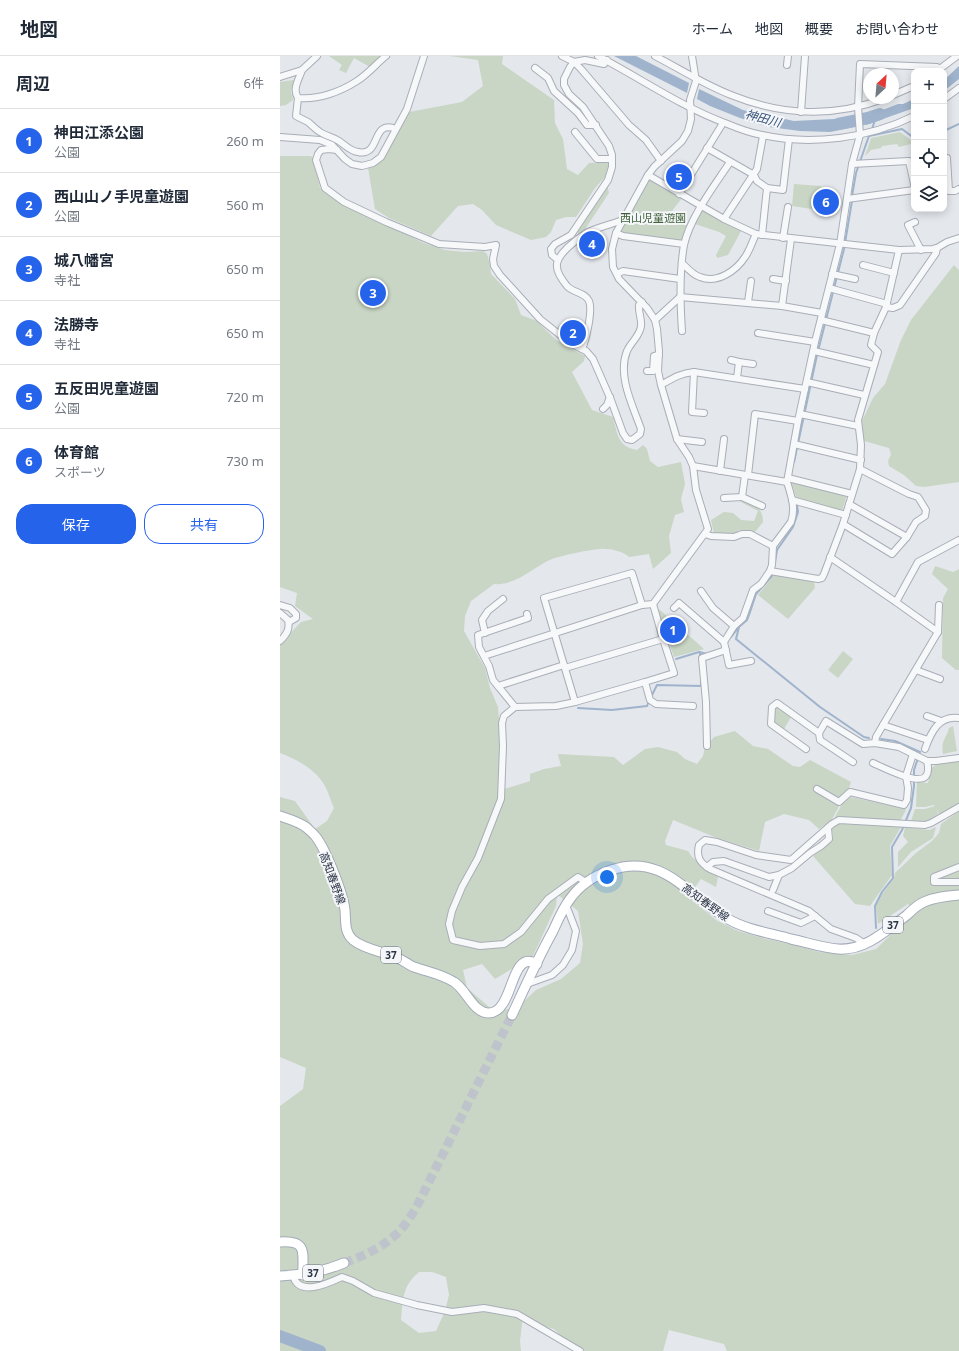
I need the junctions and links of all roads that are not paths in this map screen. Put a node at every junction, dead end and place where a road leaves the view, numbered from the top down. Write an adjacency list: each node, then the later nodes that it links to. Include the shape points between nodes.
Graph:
1 (317, 56): 17 (street)
2 (386, 56): 24 (street, via 358,81 344,88 320,98)
3 (424, 56): 32 (street, via 407,109)
4 (562, 56): 12 (street)
5 (598, 56): 11 (street)
6 (655, 56): 19 (street)
7 (692, 56): 19 (street)
8 (788, 56): 13 (street)
9 (805, 56): 28 (street)
10 (957, 56): 16 (street)
11 (607, 60): 12 (street, via 604,64 585,60); 26 (street)
12 (574, 62): 31 (street, via 564,79 564,85); 42 (street, via 629,125 646,140)
13 (787, 65)
14 (535, 68): 31 (street, via 548,78 554,91 587,125)
15 (937, 68): 27 (street, via 859,61)
16 (941, 68)
17 (302, 70): 18 (street); 24 (street, via 295,87)
18 (280, 77)
19 (696, 79): 26 (street, via 690,100); 28 (street, via 729,95 756,104)
20 (911, 87): 22 (street)
21 (959, 88): 23 (street)
22 (899, 92)
23 (947, 97)
24 (298, 98): 32 (street, via 296,116 358,152 372,148 382,128)
25 (871, 104): 27 (street)
26 (691, 107): 30 (street); 42 (street, via 688,131 682,141)
27 (858, 109): 28 (street); 34 (street)
28 (801, 112)
29 (911, 117): 34 (street)
30 (723, 122): 35 (street); 38 (street)
31 (596, 125): 41 (street, via 609,146)
32 (396, 129): 39 (street, via 381,157 373,163 362,166 352,164)
33 (575, 132): 41 (street, via 597,159)
34 (860, 134): 37 (street, via 833,139); 44 (street)
35 (762, 136): 37 (street); 46 (street)
36 (280, 137): 39 (street, via 320,140)
37 (789, 138): 48 (street, via 783,190)
38 (707, 148): 43 (street); 51 (street)
39 (337, 150): 92 (street, via 329,148 321,150 318,154 316,160 324,188 344,202 439,244 496,246 493,259 500,275 540,319 570,343)
40 (947, 158): 49 (street, via 949,190)
41 (612, 159): 68 (street, via 608,180 571,235 551,249 552,255)
42 (661, 161): 45 (street)
43 (730, 162): 46 (street); 53 (street)
44 (857, 164): 47 (street, via 909,161); 52 (street)
45 (648, 175): 51 (street); 56 (street)
46 (754, 175): 48 (street, via 757,181); 55 (street)
47 (912, 176)
48 (767, 188): 59 (street)
49 (959, 189)
50 (911, 190): 52 (street)
51 (679, 194): 53 (street)
52 (851, 198): 64 (street)
53 (701, 206): 55 (street); 63 (street)
54 (788, 207): 60 (street)
55 (724, 219): 59 (street)
56 (623, 220): 58 (street); 68 (street, via 588,233 561,254)
57 (915, 222): 67 (street, via 905,226)
58 (616, 234): 63 (street); 72 (street, via 612,249 613,266)
59 (759, 235): 60 (street); 69 (street, via 745,258 730,273 721,277 700,278)
60 (783, 238): 61 (street)
61 (791, 238): 64 (street); 78 (street)
62 (959, 238): 65 (street)
63 (684, 244): 69 (street)
64 (843, 245): 66 (street); 73 (street)
65 (937, 248): 67 (street); 84 (street, via 900,305 893,308)
66 (899, 250): 67 (street); 71 (street)
67 (921, 250)
68 (558, 260): 92 (street, via 558,273 567,287 589,300 590,313)
69 (682, 264): 74 (street)
70 (863, 265): 71 (street)
71 (894, 273): 84 (street)
72 (617, 274): 74 (street, via 623,271); 81 (street)
73 (832, 274): 76 (street); 79 (street)
74 (680, 279): 80 (street)
75 (773, 279): 78 (street)
76 (855, 279)
77 (751, 281): 82 (street)
78 (786, 281): 83 (street)
79 (829, 288): 84 (street); 85 (street)
80 (680, 297): 82 (street); 86 (street); 88 (street)
81 (642, 302): 86 (street); 105 (street, via 639,304 641,326 627,352 624,367 625,380 641,429 632,440 625,437)
82 (748, 302): 83 (street)
83 (782, 306): 85 (street)
84 (886, 306): 90 (street)
85 (822, 312): 87 (street)
86 (655, 320): 94 (street)
87 (821, 320): 90 (street); 91 (street)
88 (682, 331)
89 (758, 333): 91 (street)
90 (874, 333): 98 (street, via 871,345 878,352)
91 (815, 342): 93 (street)
92 (582, 349): 105 (street, via 593,358)
93 (814, 351): 98 (street); 103 (street)
94 (659, 355): 99 (street, via 654,356 653,371); 102 (street, via 658,371)
95 (731, 360): 96 (street)
96 (739, 362): 97 (street); 101 (street)
97 (753, 364)
98 (874, 365): 104 (street)
99 (647, 371)
100 (694, 372): 101 (street); 102 (street, via 676,376); 107 (street, via 692,412)
101 (737, 378): 103 (street)
102 (661, 385): 111 (street)
103 (806, 386): 104 (street); 108 (street)
104 (864, 395): 110 (street)
105 (610, 397): 106 (street)
106 (603, 409)
107 (704, 413)
108 (800, 414): 109 (street); 110 (street)
109 (798, 421): 114 (street); 119 (street, via 755,414)
110 (858, 426): 115 (street)
111 (677, 438): 113 (street); 116 (street)
112 (724, 439): 118 (street)
113 (702, 442)
114 (794, 444): 115 (street); 120 (street)
115 (861, 460): 117 (street)
116 (693, 466): 118 (street); 129 (street, via 696,490 708,529)
117 (860, 469): 121 (street); 130 (street, via 918,497 926,510 925,516 916,522)
118 (720, 471): 119 (street)
119 (746, 475): 120 (street); 122 (street)
120 (790, 480): 121 (street); 124 (street)
121 (852, 494): 125 (street)
122 (742, 497): 123 (street); 126 (street)
123 (724, 498)
124 (792, 500): 127 (street); 132 (street, via 794,510 791,522)
125 (849, 504): 127 (street); 130 (street)
126 (762, 506)
127 (846, 514): 128 (street)
128 (843, 524): 130 (street, via 892,554); 133 (street)
129 (705, 534): 132 (street, via 731,537 750,534); 138 (street)
130 (907, 537)
131 (959, 540): 137 (street, via 918,562)
132 (773, 546): 134 (street)
133 (830, 557): 134 (street, via 822,578 818,579); 137 (street)
134 (770, 570): 146 (street, via 761,584 753,590 743,618)
135 (701, 591): 146 (street, via 713,608)
136 (502, 599): 149 (street, via 482,620)
137 (896, 602): 148 (street)
138 (653, 604): 140 (street); 152 (street)
139 (280, 605): 145 (street, via 290,608 296,614 296,618)
140 (642, 605): 150 (street); 150 (street, via 632,573 544,598)
141 (939, 605): 148 (street)
142 (674, 608): 154 (street, via 679,603)
143 (280, 613): 145 (street)
144 (527, 614): 149 (street, via 528,618)
145 (289, 622): 147 (street)
146 (734, 626): 154 (street)
147 (288, 630): 151 (street); 153 (street)
148 (938, 632): 159 (street)
149 (485, 633): 156 (street, via 478,635 479,647)
150 (554, 633): 156 (street); 158 (street)
151 (280, 636)
152 (663, 639): 158 (street); 161 (street, via 674,673)
153 (280, 641)
154 (724, 642): 155 (street)
155 (726, 650): 157 (street, via 729,665); 173 (street, via 702,658)
156 (484, 656): 162 (street)
157 (751, 661)
158 (564, 666): 162 (street); 163 (street)
159 (916, 670): 160 (street); 169 (street)
160 (940, 679)
161 (645, 682): 163 (street); 164 (street, via 650,700 656,704)
162 (498, 686): 165 (street)
163 (575, 702): 165 (street, via 556,706)
164 (693, 706)
165 (515, 707): 190 (street, via 504,716 502,723 501,799 478,858 452,911 449,924 453,940 480,946 504,944 521,932 548,899 578,877)
166 (927, 716): 168 (street)
167 (959, 718): 168 (street)
168 (941, 721): 171 (street, via 933,729)
169 (883, 725): 171 (street); 172 (street)
170 (819, 733): 172 (street, via 826,720 863,744); 174 (street, via 777,703 772,707 771,724); 179 (street, via 820,740)
171 (928, 740): 175 (street)
172 (875, 743): 176 (street, via 899,747)
173 (707, 746)
174 (806, 749)
175 (925, 749)
176 (913, 754): 178 (street); 181 (street)
177 (959, 758): 178 (street)
178 (927, 761): 181 (street, via 926,776 921,780)
179 (854, 762)
180 (873, 763): 181 (street)
181 (908, 777): 182 (street, via 907,800 904,805 850,792 839,802)
182 (817, 789)
183 (959, 807): 185 (street, via 925,826 839,820)
184 (280, 816): 197 (main road, 高知春野線 / 37, via 306,827 316,836 343,899 347,932 360,944 395,956 412,966 444,976 456,983 474,1006 489,1013 498,1009 504,1002 519,966 525,961)
185 (828, 828): 186 (street, via 791,860 756,855 705,840 699,845 697,853); 188 (street, via 829,839)
186 (706, 867): 188 (street, via 713,862 724,861 769,877); 195 (street, via 809,911)
187 (959, 867): 189 (street, via 934,877 934,882)
188 (779, 875): 191 (street)
189 (959, 882)
190 (587, 883): 193 (main road, 高知春野線 / 37, via 576,891); 196 (main road, 高知春野線 / 37, via 599,874 625,866 655,869 674,878 714,910 740,925 839,949)
191 (773, 890)
192 (959, 895): 196 (main road, 高知春野線 / 37, via 943,896 925,902)
193 (566, 905): 197 (main road, 高知春野線 / 37); 198 (street, via 576,931 572,950 563,965 552,975)
194 (768, 911): 195 (street, via 801,923)
195 (815, 916): 196 (street, via 831,928)
196 (865, 944)
197 (537, 964): 198 (main road, 高知春野線 / 37)
198 (527, 984): 199 (main road, 高知春野線 / 37)
199 (512, 1015)
200 (280, 1242): 203 (main road, 37, via 299,1245 304,1257)
201 (344, 1263): 203 (main road, 37, via 328,1270)
202 (293, 1275): 203 (main road, 37); 204 (main road, 37); 205 (street, via 299,1285 309,1288 323,1286 342,1277 374,1292 418,1305 452,1312 484,1308 517,1314)
203 (303, 1275)
204 (280, 1276)
205 (580, 1351)

